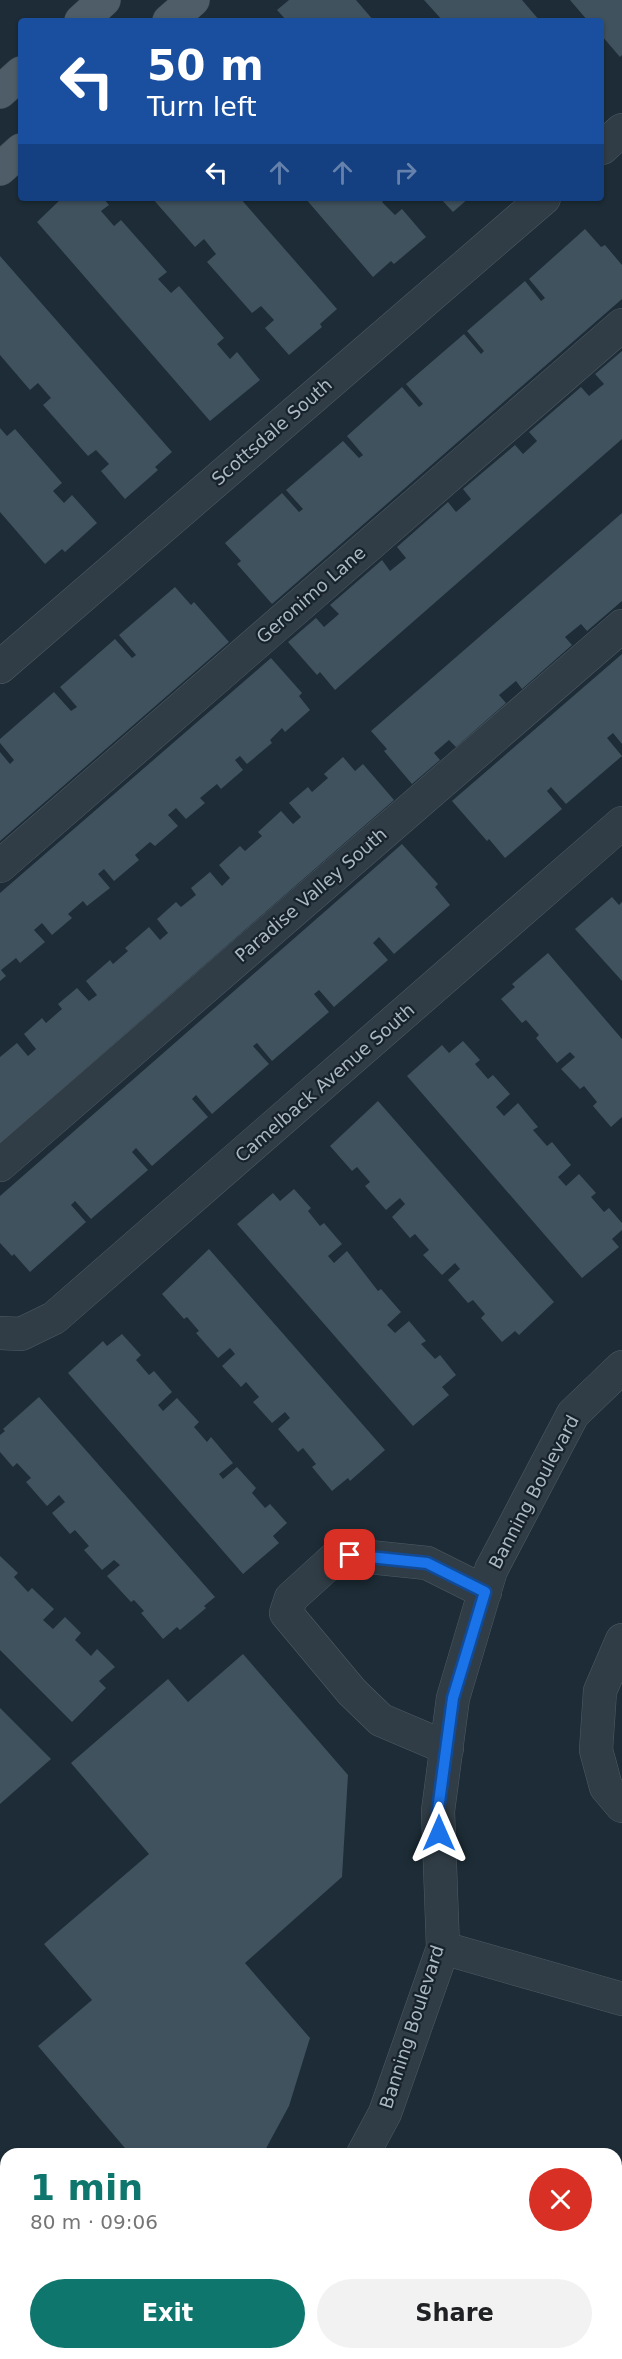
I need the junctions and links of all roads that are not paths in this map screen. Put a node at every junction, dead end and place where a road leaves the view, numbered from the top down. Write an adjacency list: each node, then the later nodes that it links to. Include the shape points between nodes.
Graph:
1 (104, 0): 3 (main road)
2 (193, 0): 4 (main road)
3 (84, 18)
4 (172, 18)
5 (18, 153): 6 (main road)
6 (0, 169)
7 (541, 201): 10 (street, Scottsdale South)
8 (622, 325): 12 (street, Geronimo Lane)
9 (622, 626): 13 (street, Paradise Valley South)
10 (0, 667)
11 (622, 824): 14 (street, Camelback Avenue South, via 54,1318)
12 (0, 866)
13 (0, 1165)
14 (10, 1333)
15 (622, 1367): 16 (street, Banning Boulevard, via 573,1414 491,1570)
16 (485, 1592): 18 (street, Banning Boulevard, via 453,1698); 18 (street, via 427,1563 350,1555 335,1558 291,1599 286,1613 352,1692 381,1720)
17 (622, 1640): 19 (street, via 600,1691 596,1750 606,1787)
18 (447, 1748): 20 (street, Banning Boulevard, via 438,1810)
19 (622, 1806)
20 (443, 1948): 21 (street); 22 (street, Banning Boulevard, via 385,2113)
21 (622, 1999)
22 (366, 2148)

